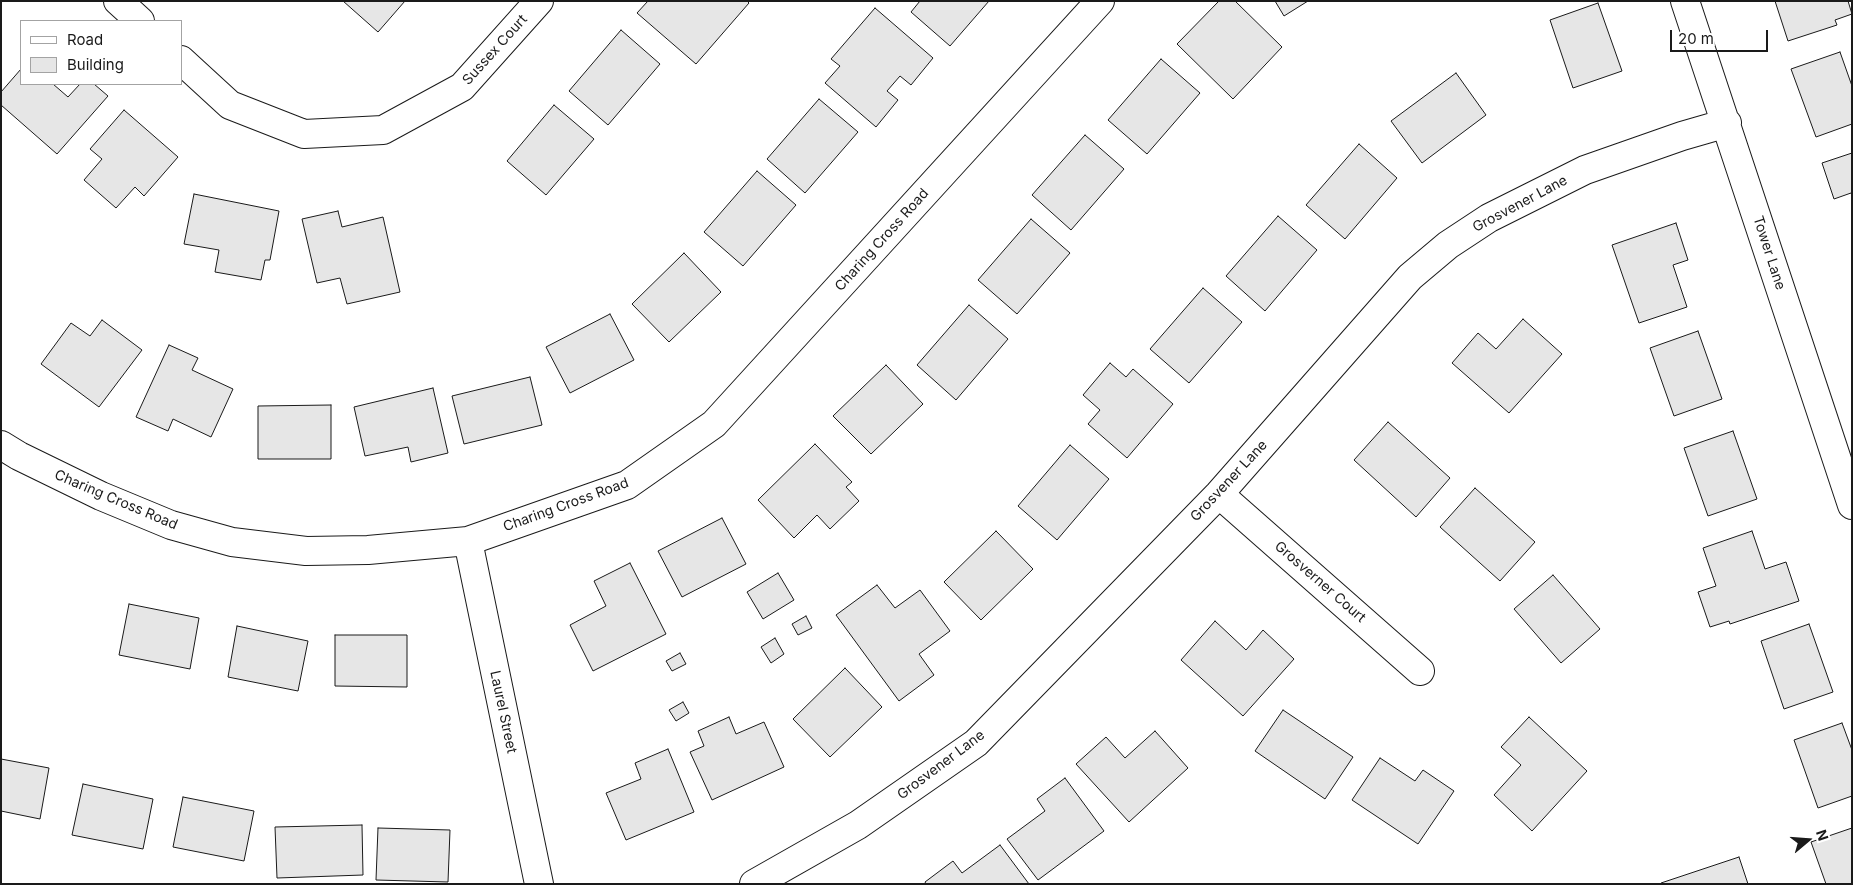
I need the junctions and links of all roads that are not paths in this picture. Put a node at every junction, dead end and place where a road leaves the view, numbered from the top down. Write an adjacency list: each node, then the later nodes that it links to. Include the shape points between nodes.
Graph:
1 (118, 1): 5 (street)
2 (538, 1): 6 (street, Sussex Court, via 462,87 383,130 304,134 230,105)
3 (1100, 1): 11 (street, Charing Cross Road, via 714,424 626,485)
4 (1685, 1): 7 (street, Tower Lane)
5 (139, 20)
6 (182, 61)
7 (1727, 123): 9 (street, Grosvener Lane, via 1585,170 1489,218 1448,245 1410,277); 10 (street, Tower Lane)
8 (1, 445): 11 (street, Charing Cross Road, via 101,496 171,525 232,542 306,551 368,550)
9 (1219, 494): 12 (street, Grosverner Court); 14 (street, Grosvener Lane, via 976,743 858,825)
10 (1852, 505)
11 (468, 541): 13 (street, Laurel Street)
12 (1420, 671)
13 (539, 884)
14 (754, 884)

